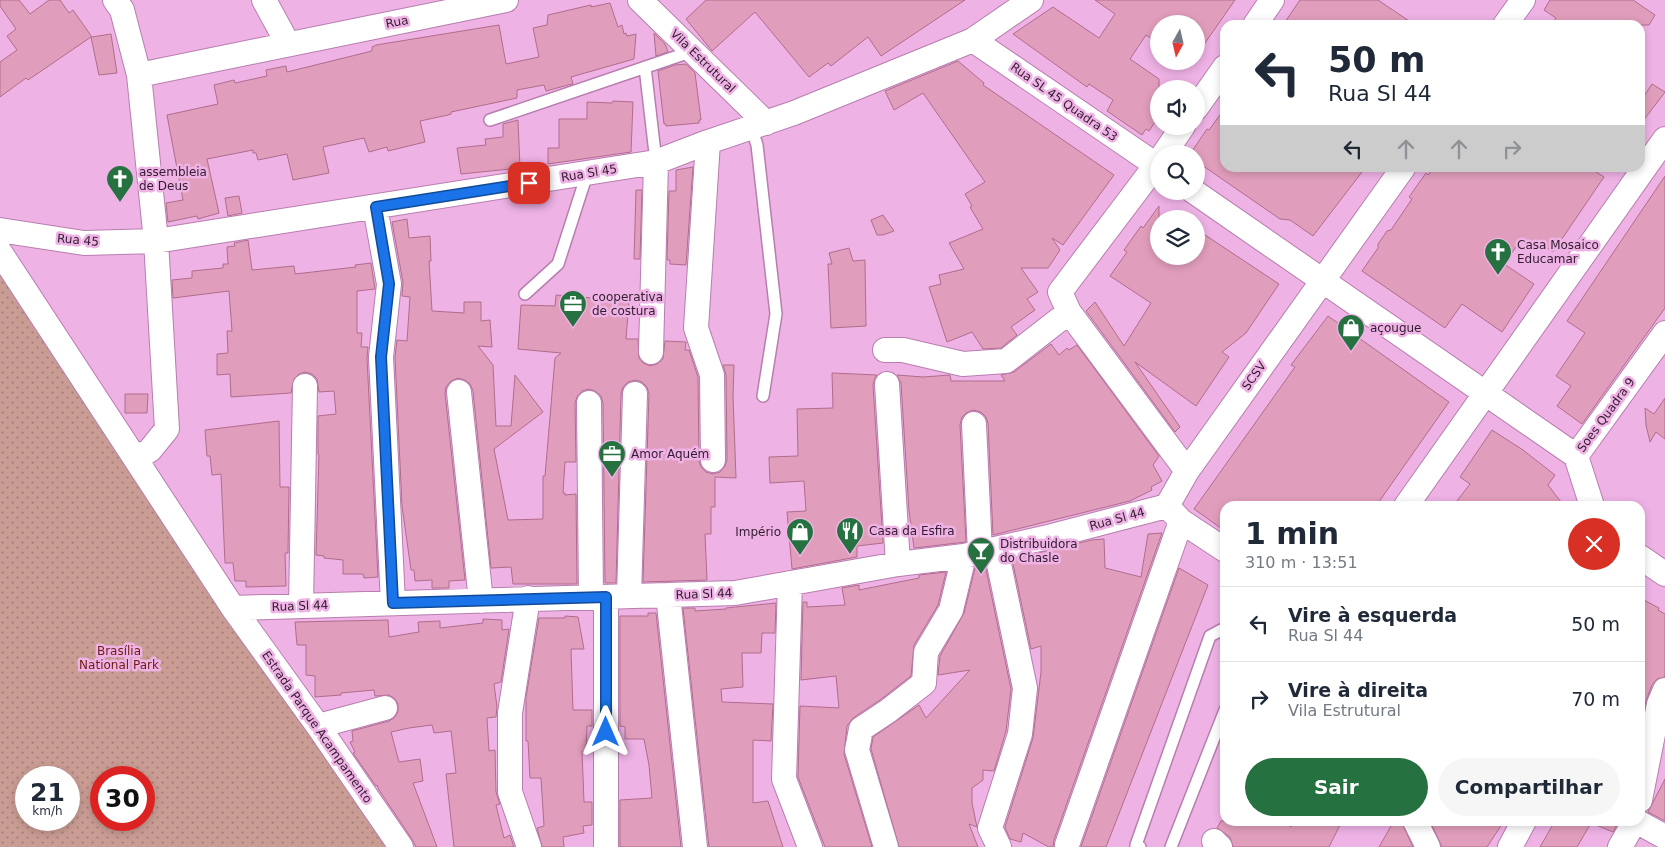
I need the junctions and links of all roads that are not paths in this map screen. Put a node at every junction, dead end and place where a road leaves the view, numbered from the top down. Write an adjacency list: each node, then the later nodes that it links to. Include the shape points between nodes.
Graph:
1 (115, 0): 15 (street, via 122,10)
2 (264, 0): 11 (street)
3 (506, 0): 11 (street, Rua)
4 (640, 0): 12 (street, Vila Estrutural)
5 (1032, 0): 10 (street, Rua Sl 45)
6 (1272, 0): 8 (street)
7 (1523, 0): 9 (street)
8 (1258, 20)
9 (1509, 20)
10 (973, 40): 18 (street, Rua Sl 45, via 821,103); 21 (street, Rua SL 45 Quadra 53)
11 (288, 44): 15 (street, Rua)
12 (693, 51): 13 (lane); 18 (street, Vila Estrutural)
13 (646, 67): 17 (lane); 22 (lane)
14 (1220, 74): 16 (street)
15 (139, 75): 31 (street)
16 (1205, 95)
17 (490, 120)
18 (758, 125): 20 (street, Rua Sl 45); 44 (lane, via 757,145 776,314)
19 (1665, 139): 23 (street)
20 (708, 142): 22 (street, Rua Sl 45); 49 (street, via 696,328 712,375)
21 (1150, 156)
22 (656, 162): 26 (street, Rua Sl 45); 38 (street)
23 (1645, 167)
24 (1400, 172): 33 (street, SCSV)
25 (1642, 172): 42 (street)
26 (587, 174): 29 (street, Rua Sl 45); 34 (lane, via 558,264)
27 (1150, 174): 35 (street, via 1060,292)
28 (1205, 199): 33 (street, Soes Quadra 9)
29 (376, 207): 31 (street, Rua Sl 45); 64 (street, via 389,284 381,357)
30 (0, 230): 31 (street, Rua 45, via 84,242)
31 (156, 241): 48 (street, via 167,429 150,450)
32 (0, 252): 48 (street, Estrada Parque Acampamento)
33 (1322, 280): 42 (street, Soes Quadra 9); 50 (street, SCSV)
34 (525, 294)
35 (1070, 312): 37 (street, via 1006,361 963,364 903,350); 50 (street)
36 (1665, 333): 47 (street, Soes Quadra 9)
37 (885, 350)
38 (651, 352)
39 (887, 384): 57 (street)
40 (305, 386): 65 (street)
41 (459, 392): 63 (street)
42 (1485, 392): 47 (street, Soes Quadra 9); 51 (street)
43 (635, 394): 61 (street)
44 (763, 396)
45 (589, 403): 61 (street)
46 (974, 424): 55 (street)
47 (1576, 456): 52 (street)
48 (136, 459): 66 (street, Estrada Parque Acampamento)
49 (713, 460)
50 (1186, 471): 53 (street, SCSV)
51 (1409, 501)
52 (1590, 501)
53 (1174, 513): 54 (street); 55 (street, Rua Sl 44); 78 (street, SCSV)
54 (1220, 546)
55 (980, 553): 57 (street, Rua Sl 44); 84 (street, via 926,652 924,683 861,729 857,750); 85 (street, via 1025,688 1020,734 990,828)
56 (1645, 560): 58 (street)
57 (898, 564): 59 (street, Rua Sl 44)
58 (1665, 574)
59 (790, 584): 60 (street, Rua Sl 44, via 735,593); 83 (street, via 784,779)
60 (668, 595): 61 (street, Rua Sl 44); 82 (street)
61 (609, 597): 62 (street, Rua Sl 44); 81 (street)
62 (528, 598): 63 (street, Rua Sl 44); 80 (street, via 510,713 510,792)
63 (481, 601): 64 (street, Rua Sl 44)
64 (393, 603): 65 (street, Rua Sl 44)
65 (301, 606): 66 (street, Rua Sl 44)
66 (233, 608): 71 (street, Estrada Parque Acampamento)
67 (1220, 631): 86 (lane, via 1210,636 1136,845)
68 (1665, 690): 72 (street, via 1659,704)
69 (385, 708): 71 (street)
70 (1220, 723): 87 (lane)
71 (318, 726): 79 (street, Estrada Parque Acampamento)
72 (1645, 775)
73 (1418, 826): 88 (street)
74 (1521, 826): 89 (street)
75 (1633, 826): 90 (street)
76 (1645, 826): 77 (street)
77 (1665, 837)
78 (1066, 845)
79 (401, 847)
80 (529, 847)
81 (606, 847)
82 (695, 847)
83 (810, 847)
84 (886, 847)
85 (999, 847)
86 (1140, 847)
87 (1171, 847)
88 (1428, 847)
89 (1510, 847)
90 (1620, 847)

